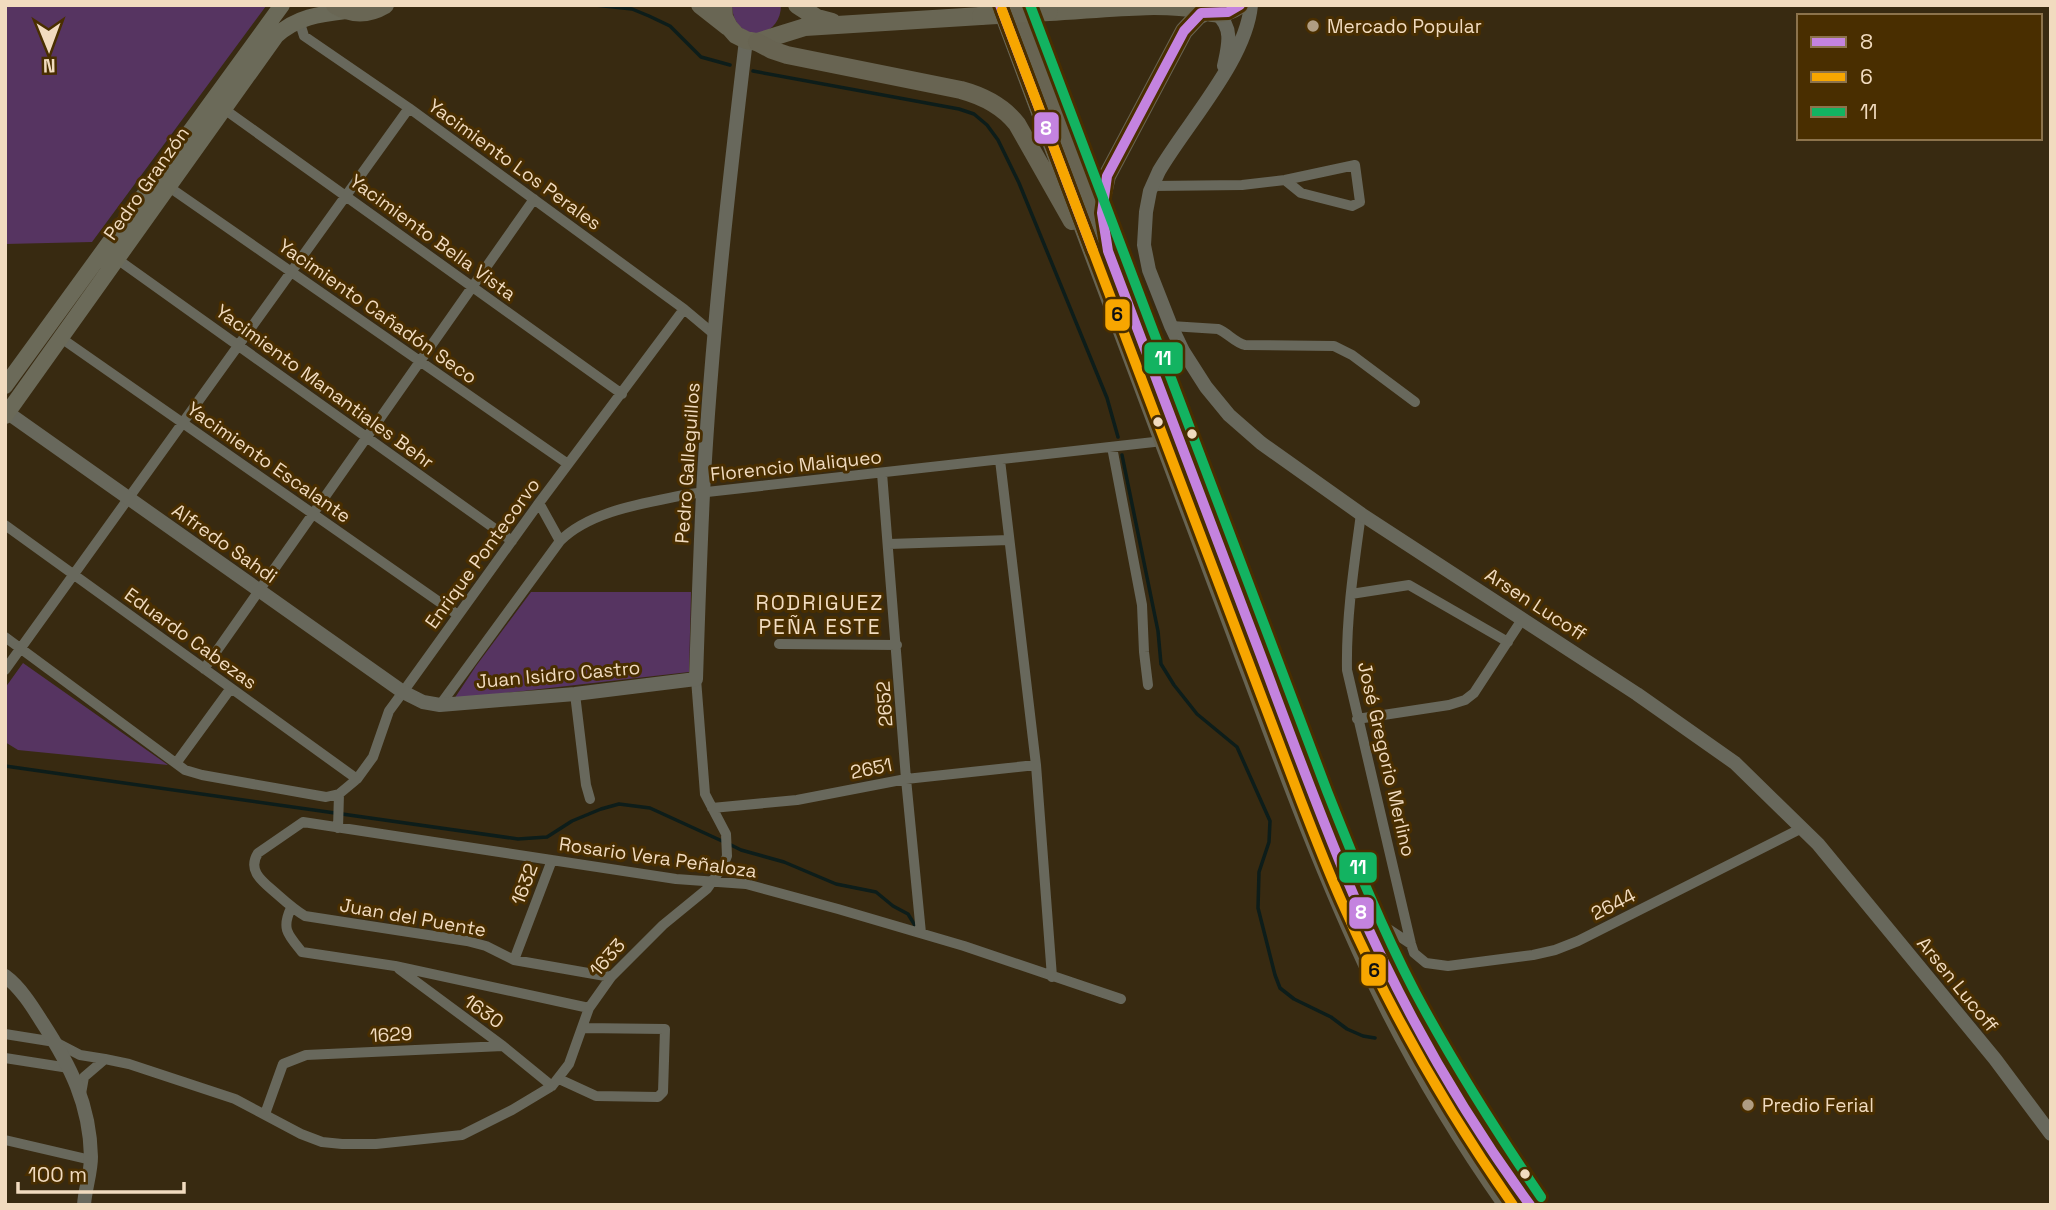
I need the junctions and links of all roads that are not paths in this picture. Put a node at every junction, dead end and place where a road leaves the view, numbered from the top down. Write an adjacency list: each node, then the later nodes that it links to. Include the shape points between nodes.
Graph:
1 (282, 5): 38 (main road, Pedro Granzón)
2 (700, 5): 16 (main road)
3 (723, 5): 16 (main road)
4 (790, 5): 17 (main road, via 790,16)
5 (797, 5): 15 (main road, via 817,18)
6 (1000, 5): 30 (highway)
7 (1015, 5): 27 (highway)
8 (1240, 5): 13 (main road, via 1228,12)
9 (1251, 5): 19 (street, Arsen Lucoff, via 1244,38)
10 (385, 6): 12 (main road, via 362,13)
11 (1143, 6): 13 (main road); 15 (main road, bridge)
12 (341, 8): 14 (main road, Pedro Granzón)
13 (1205, 10): 19 (street, Arsen Lucoff, via 1225,24 1229,36); 27 (highway, via 1184,31 1107,176 1102,220)
14 (299, 20): 20 (street, Yacimiento Los Perales, via 304,36); 21 (main road, Pedro Granzón, via 276,36)
15 (846, 24): 17 (main road, via 805,27)
16 (729, 27): 18 (main road)
17 (778, 35): 18 (main road)
18 (752, 41): 30 (highway, via 793,57 961,90 1002,109 1021,129); 34 (street, Pedro Galleguillos, via 725,213)
19 (1221, 78): 23 (street, Arsen Lucoff, via 1170,151)
20 (409, 108): 25 (street); 26 (street, Yacimiento Los Perales)
21 (224, 109): 24 (main road, Pedro Granzón); 25 (street, Yacimiento Bella Vista)
22 (1285, 180): 22 (street, via 1301,193 1352,206 1360,202 1354,165); 23 (street)
23 (1153, 186): 33 (street, Arsen Lucoff, via 1144,245)
24 (169, 187): 28 (main road, Pedro Granzón); 29 (street, Yacimiento Cañadón Seco)
25 (346, 197): 29 (street); 31 (street, Yacimiento Bella Vista)
26 (534, 199): 31 (street); 32 (street, Yacimiento Los Perales)
27 (1108, 251): 91 (highway)
28 (117, 259): 35 (main road, Pedro Granzón); 36 (street, Yacimiento Manantiales Behr)
29 (291, 272): 36 (street); 37 (street, Yacimiento Cañadón Seco)
30 (1103, 277): 44 (highway)
31 (472, 287): 37 (street); 39 (street, Yacimiento Bella Vista)
32 (684, 309): 34 (street, Yacimiento Los Perales); 39 (street, Enrique Pontecorvo)
33 (1171, 326): 40 (street, via 1218,329 1245,345 1334,346); 53 (street, Arsen Lucoff, via 1198,375 1230,415)
34 (715, 335): 49 (street, Pedro Galleguillos)
35 (61, 338): 41 (main road, Pedro Granzón); 42 (street, Yacimiento Escalante)
36 (238, 346): 42 (street); 43 (street, Yacimiento Manantiales Behr)
37 (420, 361): 43 (street); 47 (street, Yacimiento Cañadón Seco)
38 (5, 386)
39 (622, 394): 47 (street, Enrique Pontecorvo)
40 (1415, 402)
41 (6, 413): 50 (street, Alfredo Sahdi)
42 (183, 423): 50 (street); 52 (street, Yacimiento Escalante)
43 (367, 438): 52 (street); 56 (street, Yacimiento Manantiales Behr)
44 (1163, 442): 45 (street, Florencio Maliqueo); 117 (highway, via 1357,942 1425,1074)
45 (1112, 447): 46 (street, Florencio Maliqueo); 72 (street, via 1142,605)
46 (1000, 460): 48 (street, Florencio Maliqueo); 55 (street)
47 (568, 464): 51 (street, Enrique Pontecorvo)
48 (882, 473): 49 (street, Florencio Maliqueo); 58 (street, 2652)
49 (703, 493): 57 (street, Florencio Maliqueo, via 590,519); 71 (street, Pedro Galleguillos)
50 (129, 498): 59 (street); 60 (street, Alfredo Sahdi)
51 (539, 503): 56 (street, Enrique Pontecorvo); 57 (street)
52 (313, 514): 60 (street); 62 (street, Yacimiento Escalante)
53 (1360, 514): 61 (street, José Gregorio Merlino); 63 (street, Arsen Lucoff)
54 (5, 525): 59 (street, Eduardo Cabezas)
55 (1009, 540): 58 (street); 80 (street)
56 (512, 541): 62 (street, Enrique Pontecorvo)
57 (560, 541): 77 (street, Florencio Maliqueo)
58 (889, 544): 67 (street, 2652)
59 (74, 574): 68 (street); 69 (street, Eduardo Cabezas)
60 (260, 591): 69 (street); 74 (street, Alfredo Sahdi)
61 (1351, 594): 65 (street, via 1409,585); 78 (street, José Gregorio Merlino, via 1347,670)
62 (458, 615): 74 (street, Enrique Pontecorvo)
63 (1523, 618): 65 (street); 87 (street, Arsen Lucoff, via 1735,763)
64 (5, 637): 68 (street)
65 (1507, 642): 78 (street, via 1465,700)
66 (779, 644): 67 (street)
67 (897, 645): 82 (street, 2652)
68 (21, 648): 70 (street); 79 (street)
69 (204, 669): 73 (street, Eduardo Cabezas)
70 (5, 670)
71 (696, 679): 75 (street, Juan Isidro Castro); 85 (street, Pedro Galleguillos, via 703,779)
72 (1148, 685)
73 (231, 688): 79 (street); 81 (street, Eduardo Cabezas)
74 (403, 692): 76 (street, Alfredo Sahdi); 81 (street, Enrique Pontecorvo, via 389,711 373,757)
75 (575, 694): 77 (street, Juan Isidro Castro); 84 (street)
76 (423, 702): 77 (street, Juan Isidro Castro)
77 (440, 705)
78 (1357, 719): 93 (street, José Gregorio Merlino)
79 (177, 762): 83 (street, via 202,775 326,797)
80 (1036, 765): 82 (street, 2651); 99 (street)
81 (357, 779): 83 (street, Enrique Pontecorvo)
82 (906, 779): 85 (street, 2651, via 796,800); 92 (street, 2652)
83 (339, 794): 86 (street)
84 (590, 799)
85 (712, 808): 89 (street, Pedro Galleguillos, via 726,834 727,856)
86 (338, 828): 88 (street, Rosario Vera Peñaloza); 90 (street, Rosario Vera Peñaloza, via 303,822 253,860 261,881)
87 (1802, 828): 95 (street, 2644, via 1578,941 1533,955 1448,966); 112 (street, Arsen Lucoff, via 1995,1059)
88 (552, 860): 89 (street, Rosario Vera Peñaloza); 94 (street, 1632)
89 (712, 881): 92 (street, Rosario Vera Peñaloza, via 746,884); 98 (street, 1633)
90 (291, 908): 94 (street, Juan del Puente, via 305,916 467,941); 96 (street, via 286,929 302,952)
91 (1360, 911): 93 (street); 115 (highway, via 1443,1071)
92 (921, 933): 99 (street, Rosario Vera Peñaloza)
93 (1411, 944): 95 (street, José Gregorio Merlino)
94 (514, 960): 98 (street, Juan del Puente)
95 (1426, 964)
96 (395, 967): 101 (street); 105 (street, 1630)
97 (5, 976): 104 (street)
98 (611, 977): 101 (street, 1633)
99 (1052, 977): 100 (street, Rosario Vera Peñaloza)
100 (1121, 999)
101 (589, 1008): 102 (street, 1633)
102 (582, 1028): 109 (street, 1633, via 569,1064); 109 (street, 1630, via 665,1029 663,1092 658,1097 596,1096)
103 (5, 1034): 104 (street)
104 (55, 1042): 107 (street, via 80,1055); 108 (street)
105 (503, 1046): 109 (street, 1630); 111 (street, 1629, via 306,1055 283,1064)
106 (5, 1058): 108 (street)
107 (105, 1059): 110 (street, via 85,1077); 111 (street, via 190,1083)
108 (69, 1068): 110 (street)
109 (556, 1083): 111 (street, via 463,1135 376,1144 322,1142)
110 (81, 1094): 114 (street)
111 (265, 1114)
112 (2051, 1134)
113 (5, 1140): 114 (street)
114 (91, 1160): 116 (street)
115 (1529, 1202)
116 (84, 1205)
117 (1507, 1205)

